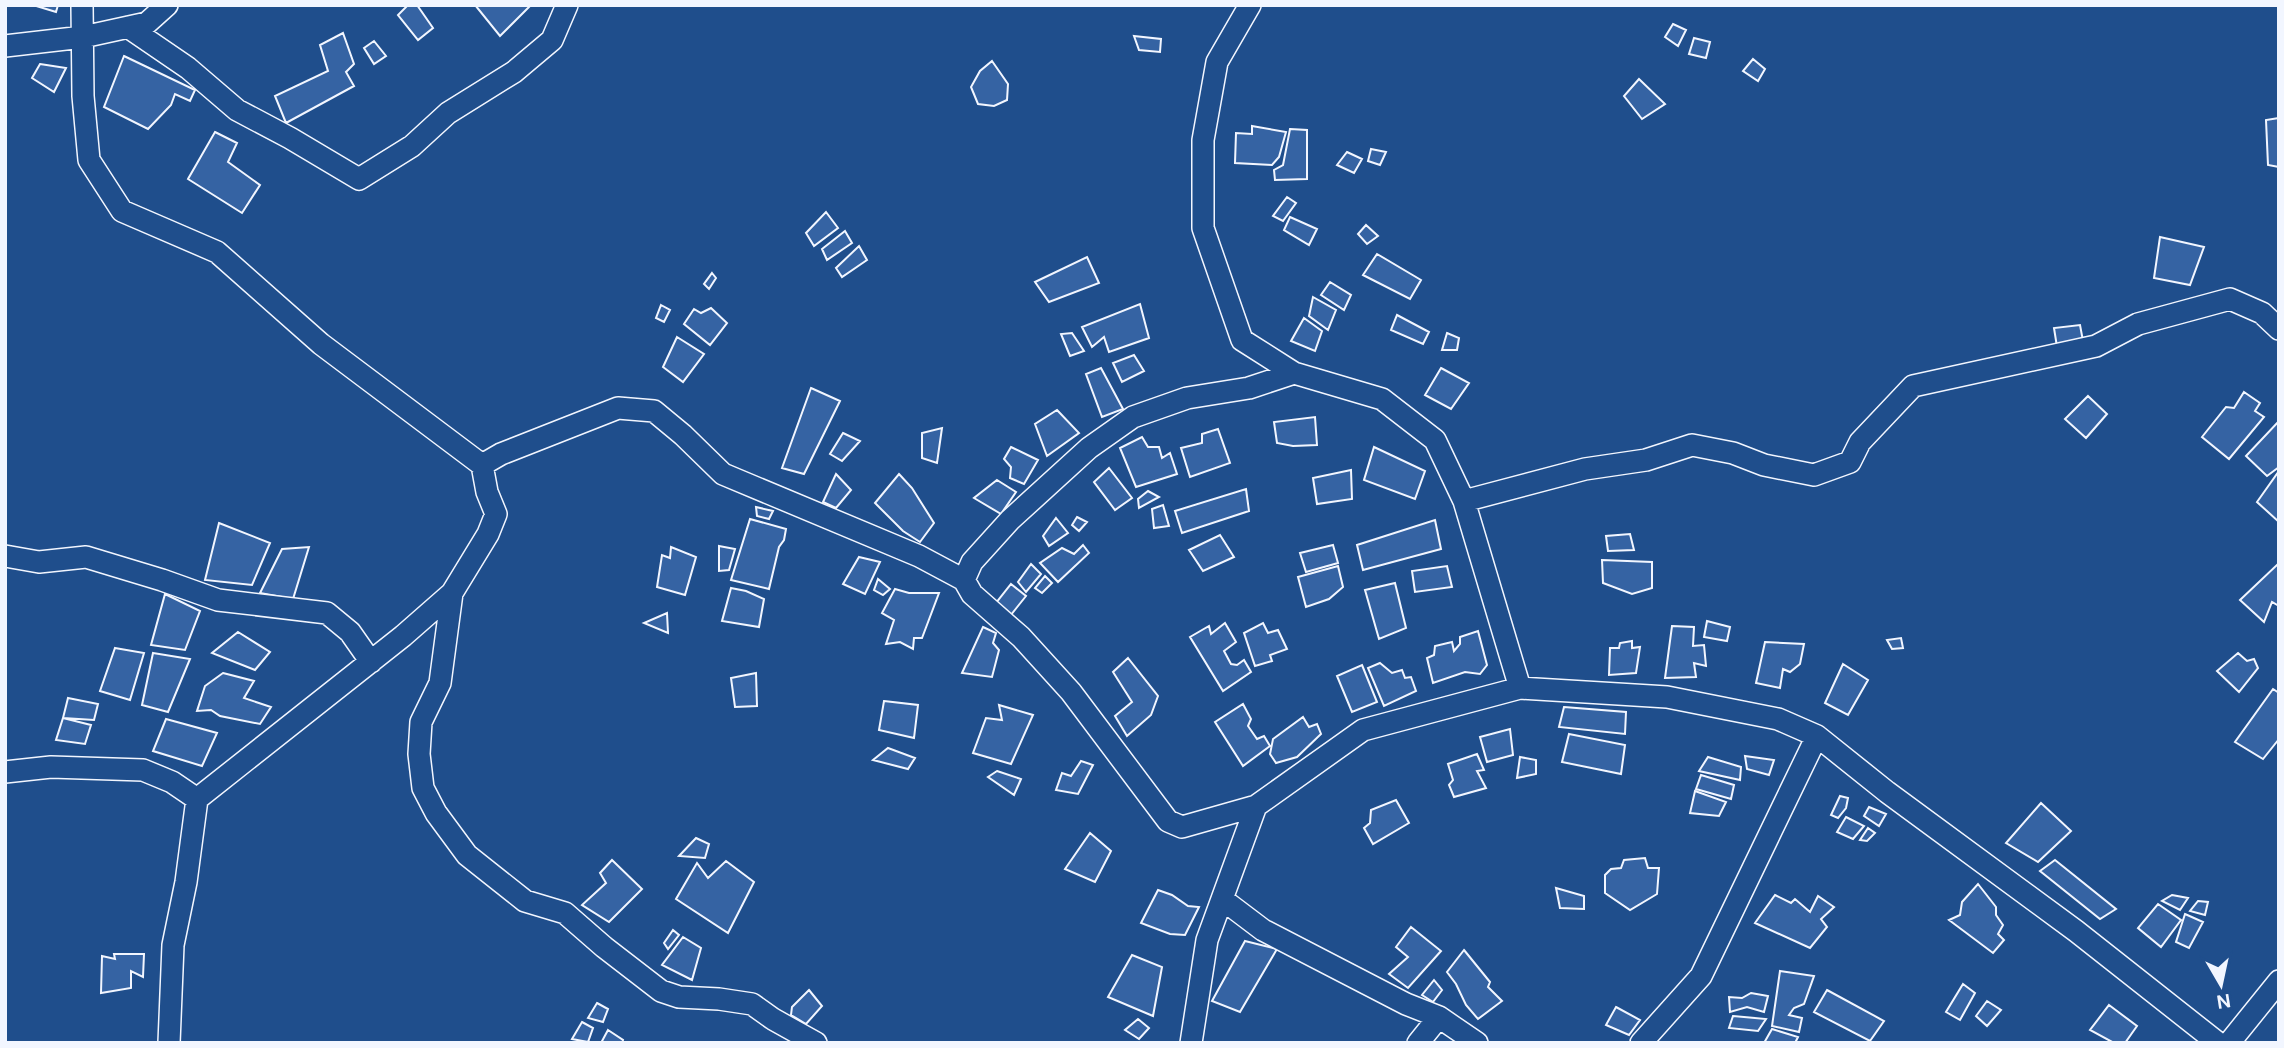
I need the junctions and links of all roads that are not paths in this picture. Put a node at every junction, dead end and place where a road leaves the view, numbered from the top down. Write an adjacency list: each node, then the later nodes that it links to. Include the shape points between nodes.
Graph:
1 (82, 5): 6 (street)
2 (167, 5): 5 (street, via 147,23)
3 (567, 5): 5 (street, via 552,40 513,72 448,113 412,146 359,179 237,110 188,68)
4 (1250, 5): 9 (street, via 1217,62 1203,141 1203,228 1242,340)
5 (128, 27): 6 (street)
6 (83, 37): 7 (street); 10 (street, via 89,159 122,211 217,252 321,344)
7 (5, 46)
8 (2279, 329): 11 (street, via 2262,313 2230,299 2138,324 2096,346 1913,386 1860,442 1850,462 1814,475 1692,445 1646,460 1585,469)
9 (1294, 373): 11 (street, via 1382,399 1435,440); 13 (street, via 1249,388 1187,398 1133,417 1089,448 1010,520 972,562)
10 (482, 465): 13 (street, via 618,408 654,411 723,474 919,556); 14 (street, via 496,514)
11 (1464, 501): 16 (street)
12 (5, 556): 15 (street, via 39,562 86,557 218,600 327,613 350,632)
13 (964, 580): 20 (street, via 972,594 1021,637 1071,692 1168,821 1182,827)
14 (452, 593): 15 (street); 25 (street, via 440,682 421,722 419,754 423,788 467,855 525,901 565,913 662,990 679,997 752,1004)
15 (371, 662): 19 (street)
16 (1520, 688): 17 (street, via 1667,696 1778,719); 20 (street, via 1363,730)
17 (1817, 736): 29 (street, via 1701,976); 30 (street)
18 (8, 774): 19 (street, via 51,767 143,771 172,782)
19 (197, 799): 24 (street, via 173,946)
20 (1256, 806): 21 (street)
21 (1222, 900): 23 (street, via 1263,930); 26 (street, via 1207,940)
22 (2279, 981): 31 (street)
23 (1439, 1017): 27 (street); 28 (street)
24 (169, 1043)
25 (816, 1043)
26 (1191, 1043)
27 (1418, 1043)
28 (1477, 1043)
29 (1641, 1043)
30 (2218, 1043)
31 (2229, 1043)

